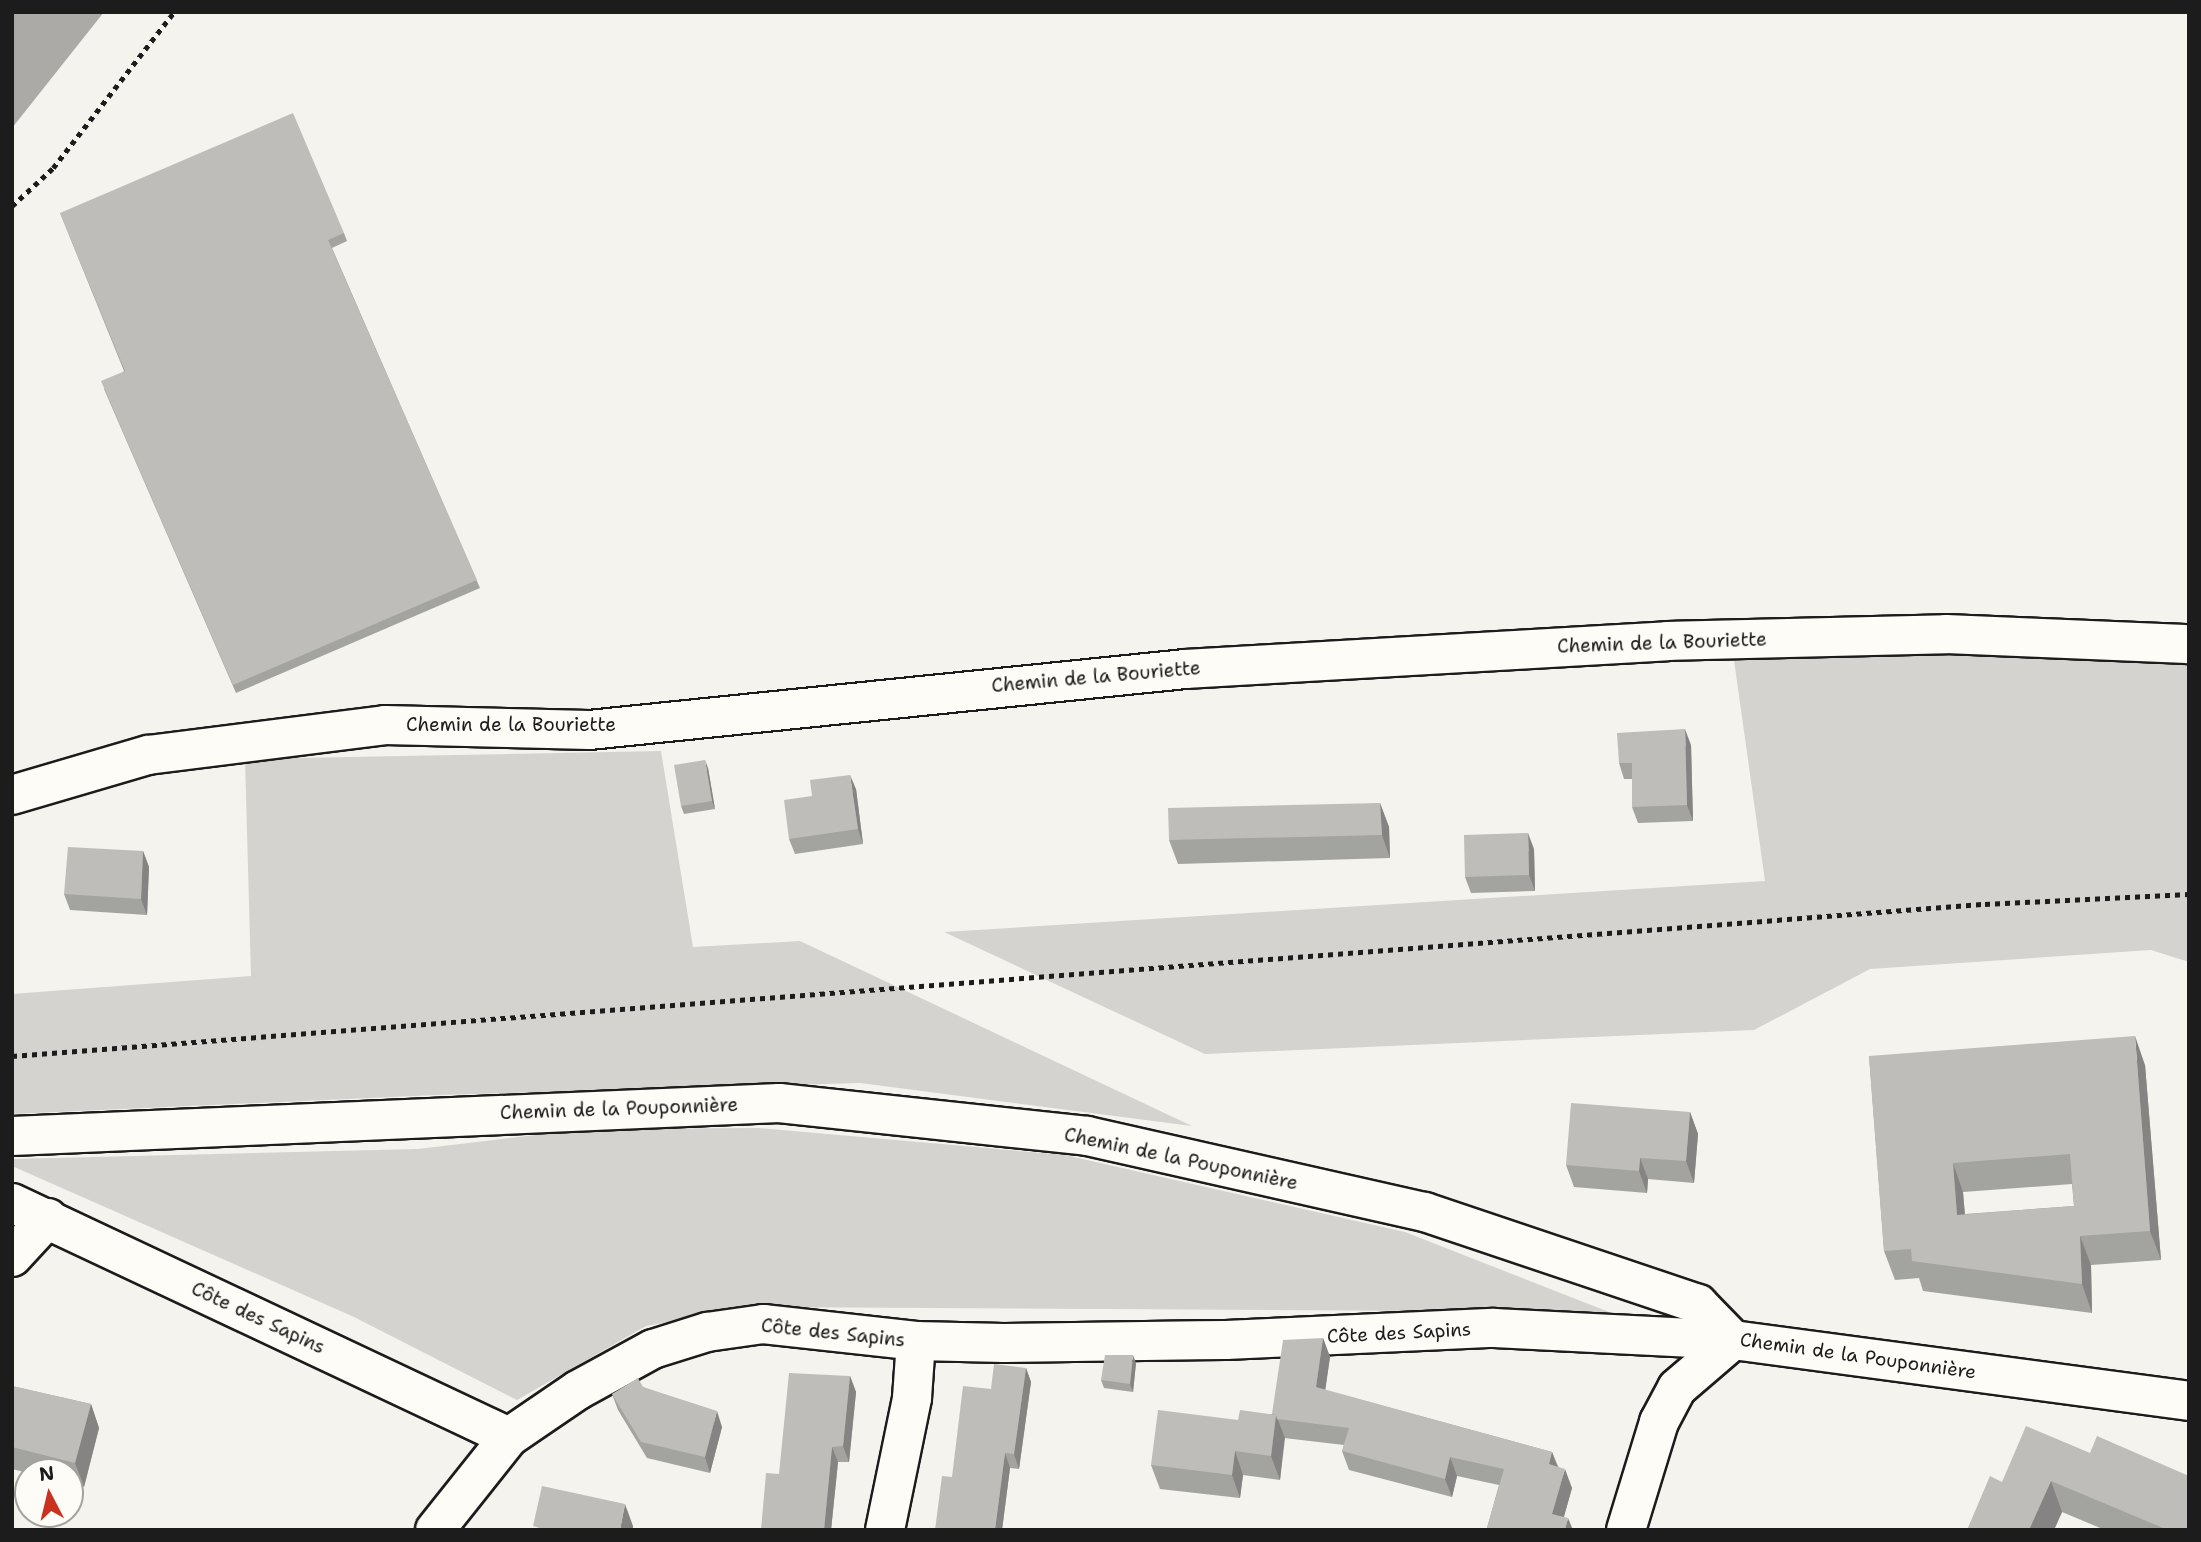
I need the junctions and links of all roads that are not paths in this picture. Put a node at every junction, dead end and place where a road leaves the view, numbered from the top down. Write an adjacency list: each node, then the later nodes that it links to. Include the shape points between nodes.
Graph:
1 (2189, 644): 2 (street, Chemin de la Bouriette, via 1946,634 1667,641 1185,669 589,730 385,725 148,755)
2 (12, 795)
3 (12, 1136): 7 (street, Chemin de la Pouponnière, via 779,1103 1087,1136 1425,1212 1699,1304)
4 (12, 1203): 5 (street, Côte des Sapins)
5 (48, 1218): 6 (street); 10 (street, Côte des Sapins)
6 (12, 1257)
7 (1733, 1340): 8 (street, Côte des Sapins, via 1494,1328 1226,1340); 9 (street, Chemin de la Pouponnière); 13 (street, via 1677,1388 1659,1422)
8 (916, 1341): 10 (street, Côte des Sapins, via 763,1324 706,1332 653,1349 578,1390); 12 (street, via 912,1398)
9 (2189, 1401)
10 (509, 1437): 11 (street)
11 (435, 1530)
12 (885, 1530)
13 (1626, 1530)

